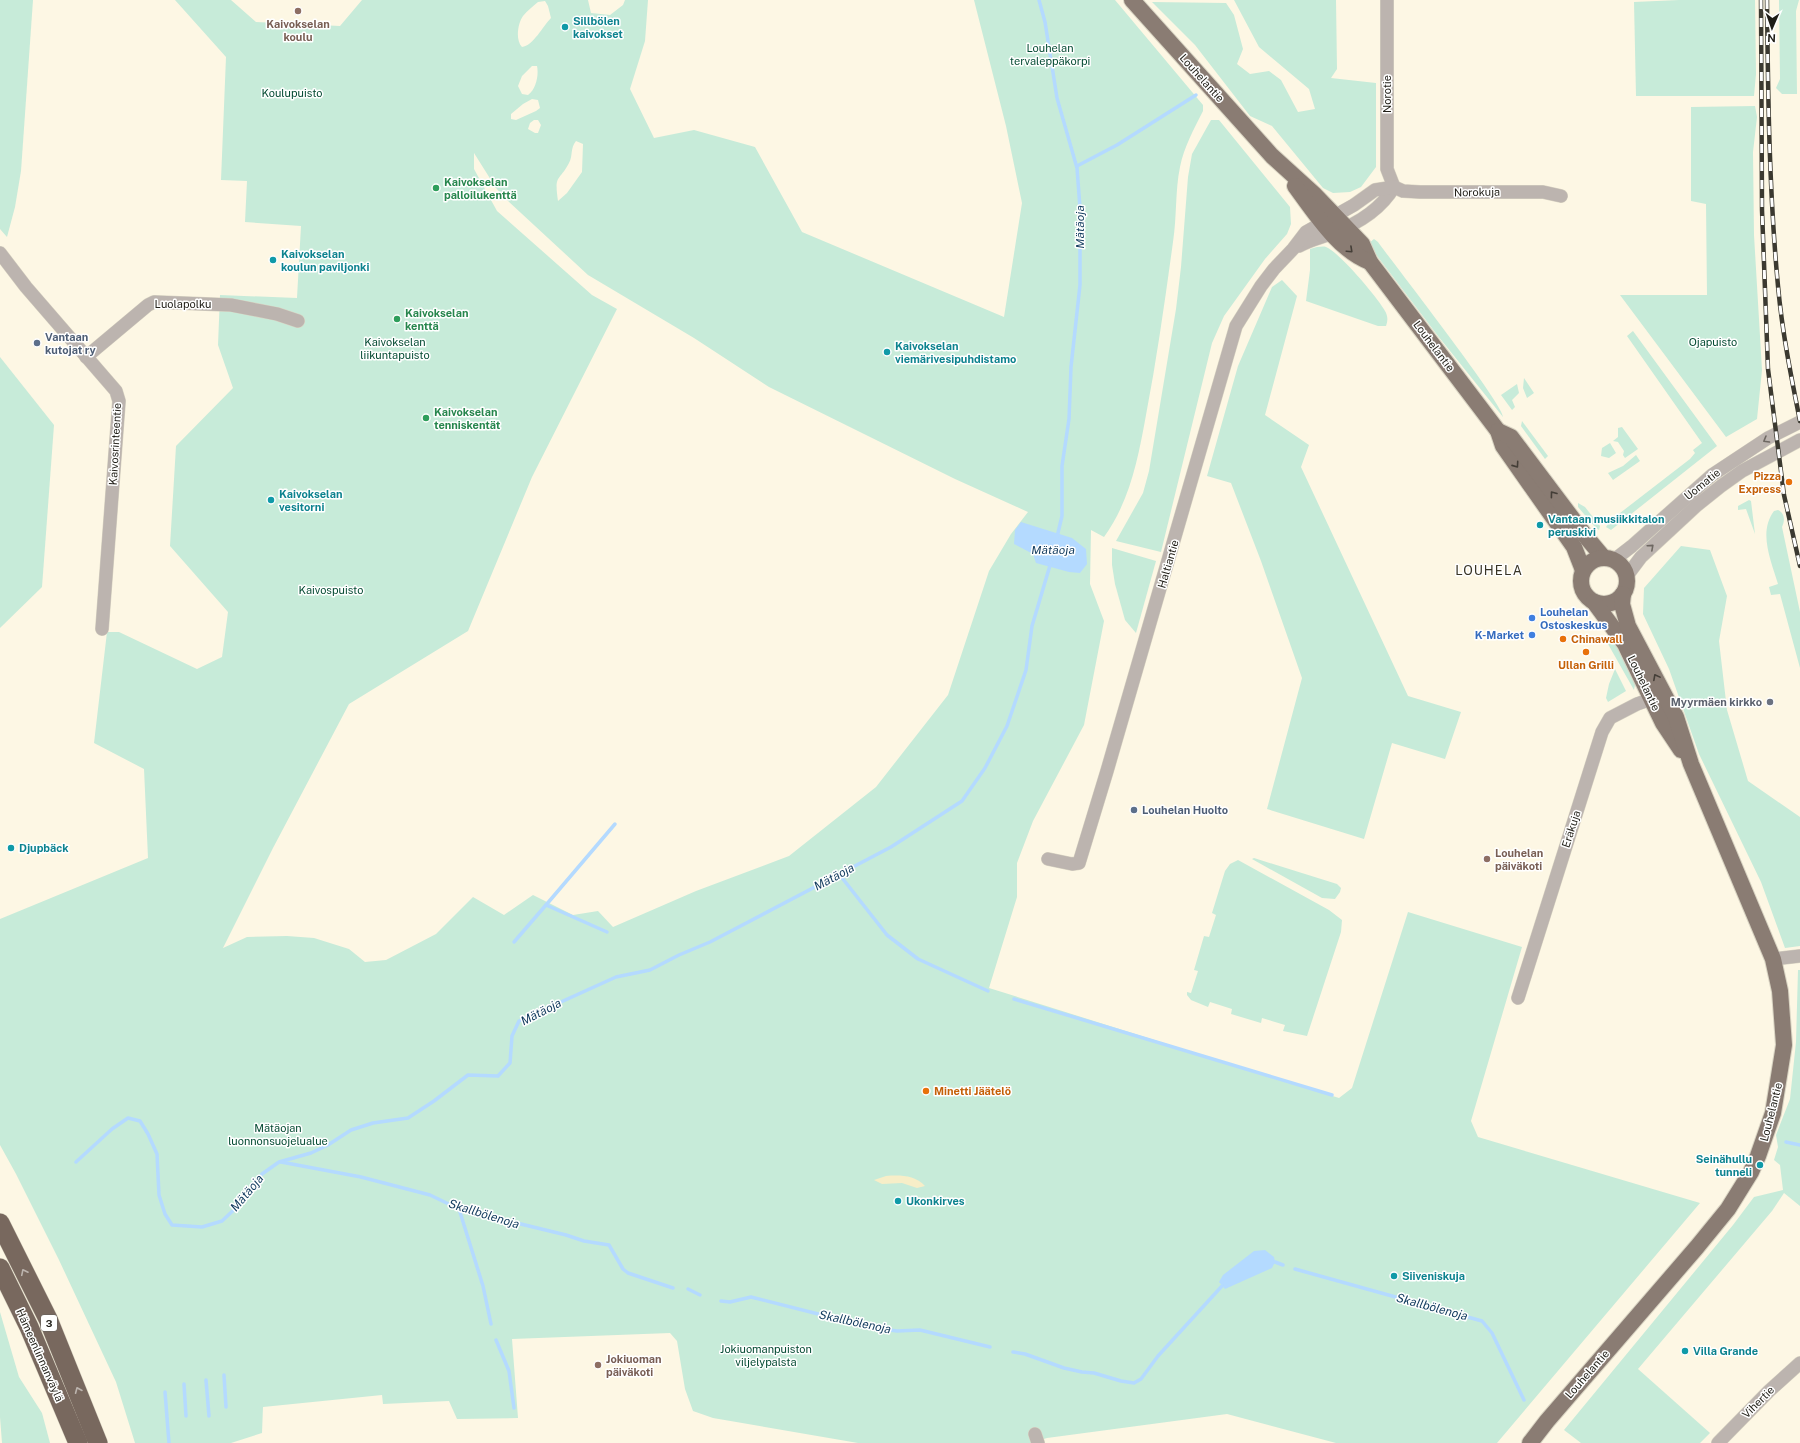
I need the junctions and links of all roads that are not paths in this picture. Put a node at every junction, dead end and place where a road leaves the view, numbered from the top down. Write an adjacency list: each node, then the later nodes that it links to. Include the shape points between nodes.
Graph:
1 (1132, 0): 5 (main road, Louhelantie, via 1272,156 1315,195)
2 (1387, 0): 3 (street, Norotie, via 1387,169)
3 (1394, 187): 4 (street, Norokuja, via 1403,191 1420,192 1543,192); 5 (street, via 1384,202)
4 (1561, 196)
5 (1334, 224): 10 (main road, Louhelantie, via 1365,249 1370,262); 19 (street, Haltiantie, via 1306,232 1261,286 1236,326 1079,863)
6 (0, 254): 8 (street, Kaivosrinteentie)
7 (298, 321): 8 (street, Luolapolku, via 231,305 154,302)
8 (86, 357): 17 (street, Kaivosrinteentie, via 116,391 119,402)
9 (1800, 422): 12 (street, Uomatie, one-way to 12, via 1768,438 1712,475 1632,546)
10 (1498, 431): 12 (main road, Louhelantie, one-way to 10, via 1586,538 1511,437); 13 (main road, Louhelantie, one-way to 13, via 1503,446 1574,547)
11 (1800, 440): 14 (street, Uomatie, one-way to 11, via 1641,557 1721,486 1742,471)
12 (1608, 559): 13 (main road, via 1592,560); 14 (main road, via 1621,566)
13 (1583, 570): 16 (main road, via 1582,590)
14 (1626, 577): 15 (main road)
15 (1623, 594): 16 (main road, via 1610,603); 18 (main road, Louhelantie, one-way to 15, via 1628,626 1622,604)
16 (1594, 602): 18 (main road, Louhelantie, via 1625,644 1640,673)
17 (102, 629)
18 (1658, 697): 21 (main road, Louhelantie, via 1676,717 1691,764); 22 (street, Eräkuja, via 1637,704 1610,718 1602,732)
19 (1048, 859)
20 (1800, 956): 21 (street)
21 (1773, 959): 28 (main road, Louhelantie, via 1780,991 1784,1045 1773,1113 1751,1172 1728,1209 1698,1247)
22 (1518, 998)
23 (0, 1223): 26 (highway, Hämeenlinnanväylä / 3, one-way to 23, via 48,1319)
24 (0, 1268): 27 (highway, Hämeenlinnanväylä / 3, via 29,1327)
25 (1800, 1363): 29 (street, Vihertie)
26 (97, 1437)
27 (78, 1443)
28 (1530, 1443)
29 (1718, 1443)

